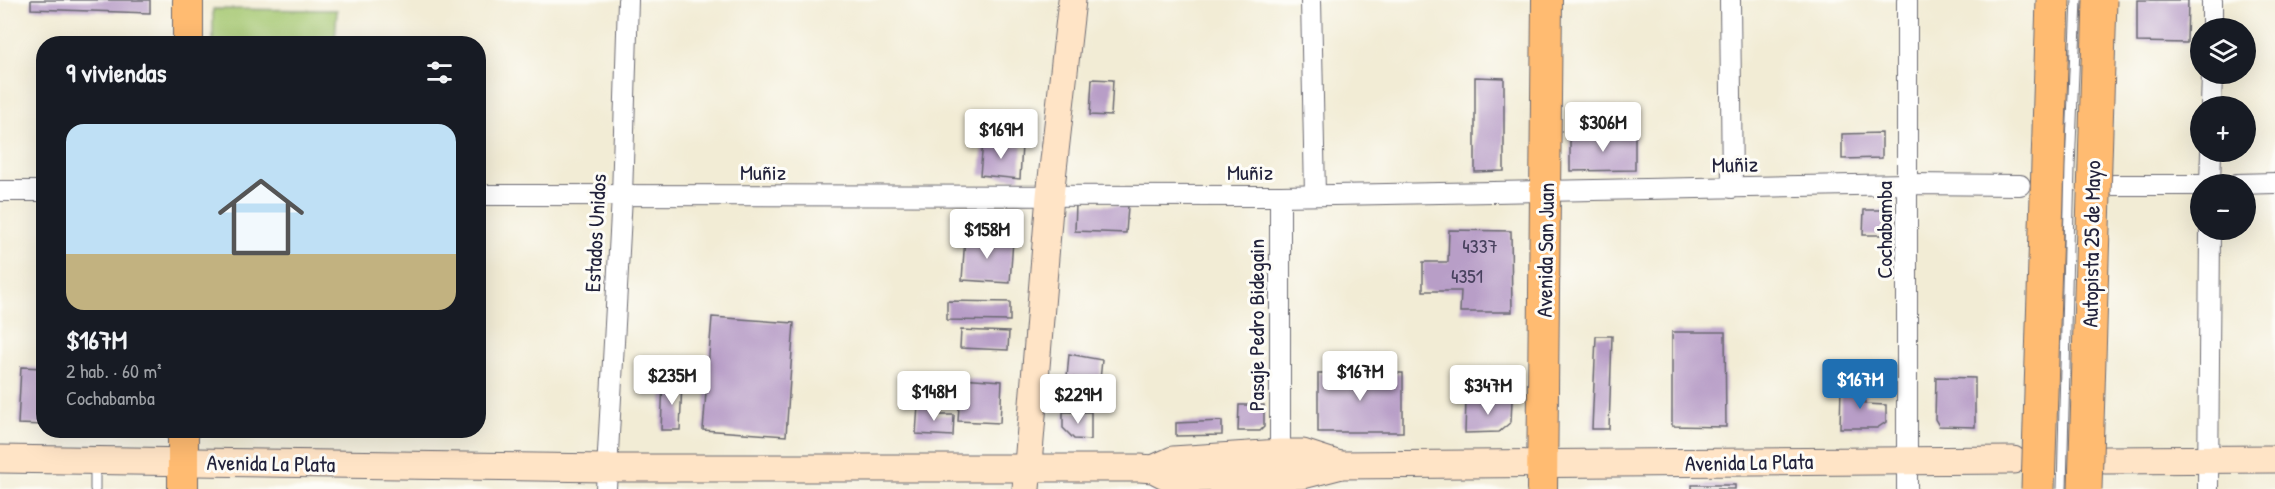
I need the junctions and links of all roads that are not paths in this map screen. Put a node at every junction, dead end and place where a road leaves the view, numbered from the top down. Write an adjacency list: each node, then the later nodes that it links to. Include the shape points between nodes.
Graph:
1 (188, 0): 13 (main road)
2 (628, 0): 26 (street, Estados Unidos)
3 (1071, 0): 27 (main road)
4 (1311, 0): 25 (street)
5 (1547, 0): 21 (main road, Avenida San Juan)
6 (1730, 0): 20 (street)
7 (1907, 0): 15 (street, Cochabamba)
8 (2053, 0): 48 (highway, Autopista 25 de Mayo, bridge)
9 (2077, 0): 49 (lane, bridge)
10 (2100, 0): 50 (highway, Autopista 25 de Mayo, bridge)
11 (2212, 0): 12 (street)
12 (2212, 18)
13 (188, 36)
14 (2275, 183): 16 (street)
15 (1908, 184): 17 (street, Muñiz); 20 (street, Muñiz); 37 (street, Cochabamba)
16 (2256, 184)
17 (2020, 185)
18 (2113, 185): 19 (street)
19 (2190, 185)
20 (1732, 188): 21 (street, Muñiz)
21 (1546, 190): 25 (street, Muñiz); 42 (main road, Avenida San Juan)
22 (0, 191): 23 (street)
23 (36, 191)
24 (486, 195): 26 (street, Muñiz)
25 (1315, 195): 28 (street, Muñiz)
26 (622, 196): 27 (street, Muñiz); 44 (street, Estados Unidos)
27 (1050, 196): 28 (street, Muñiz); 43 (main road)
28 (1280, 196): 39 (street, Pasaje Pedro Bidegain)
29 (2210, 240): 32 (street)
30 (183, 438): 41 (main road)
31 (0, 459): 34 (main road, Avenida La Plata)
32 (2208, 459): 33 (main road); 36 (main road); 51 (street)
33 (2275, 459)
34 (95, 460): 41 (main road, Avenida La Plata); 46 (lane)
35 (2013, 460): 37 (main road, Avenida La Plata)
36 (2105, 460)
37 (1907, 461): 42 (main road, Avenida La Plata); 47 (street, Cochabamba)
38 (1342, 465): 39 (main road, Avenida La Plata, via 1304,475); 39 (main road, Avenida La Plata, via 1303,453); 42 (main road, Avenida La Plata)
39 (1261, 468): 40 (main road, Avenida La Plata, via 1173,460); 45 (main road, via 1246,464 1197,466 1191,471)
40 (1153, 469): 43 (main road, Avenida La Plata); 45 (main road, Avenida La Plata)
41 (182, 475): 44 (main road, Avenida La Plata)
42 (1542, 476)
43 (1027, 478): 44 (main road, Avenida La Plata)
44 (606, 479)
45 (1191, 484)
46 (95, 489)
47 (1907, 489)
48 (2038, 489)
49 (2062, 489)
50 (2085, 489)
51 (2208, 489)

